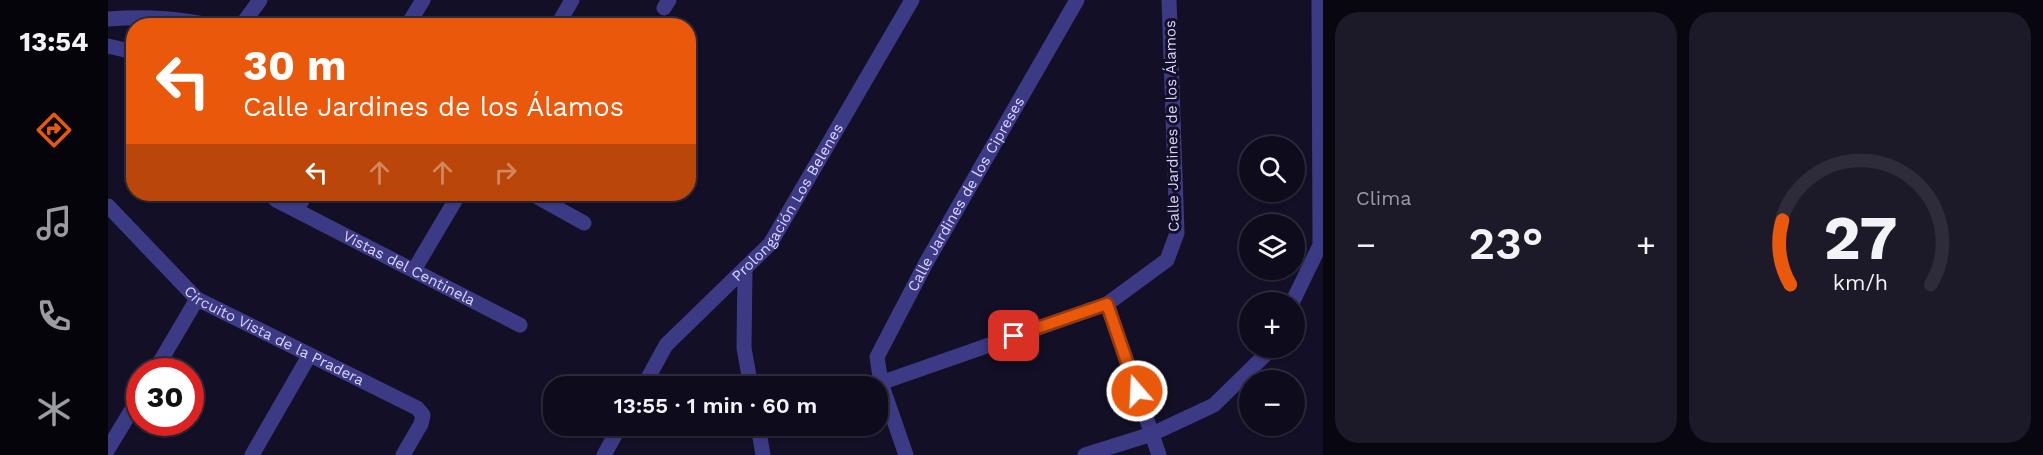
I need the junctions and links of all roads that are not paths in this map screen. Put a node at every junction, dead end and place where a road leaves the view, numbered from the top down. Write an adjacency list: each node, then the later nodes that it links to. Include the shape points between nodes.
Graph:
1 (260, 0): 8 (street)
2 (423, 0): 9 (street)
3 (572, 0): 10 (street)
4 (912, 0): 23 (street, Prolongación Los Belenes, via 770,244)
5 (1077, 0): 34 (street, Calle Jardines de los Cipreses, via 927,261 878,357)
6 (1170, 0): 27 (street, Calle Jardines de los Álamos, via 1177,233 1167,260)
7 (1319, 0): 15 (street)
8 (247, 18)
9 (412, 18)
10 (562, 18)
11 (108, 20): 12 (street)
12 (126, 21)
13 (108, 46): 14 (street)
14 (126, 50)
15 (1321, 121): 25 (street, via 1320,245)
16 (278, 201): 21 (street, Vistas del Centinela)
17 (302, 201): 21 (street)
18 (455, 201): 24 (street)
19 (548, 201): 22 (street)
20 (108, 206): 26 (street, Circuito Vista de la Pradera)
21 (296, 210): 24 (street, Vistas del Centinela)
22 (584, 223)
23 (745, 268): 32 (street, Prolongación Los Belenes, via 666,345); 33 (street, via 744,348)
24 (414, 270): 28 (street, Vistas del Centinela)
25 (1297, 292)
26 (197, 299): 29 (street, Circuito Vista de la Pradera); 30 (street)
27 (1107, 304): 35 (street, Calle Jardines de los Álamos); 38 (street)
28 (520, 325)
29 (309, 356): 42 (street); 43 (street, Circuito Vista de la Pradera, via 417,408 423,415 421,424)
30 (162, 358)
31 (1262, 358): 38 (street, via 1214,405)
32 (649, 376)
33 (749, 376)
34 (876, 376)
35 (888, 380)
36 (888, 414): 46 (street, Calle Jardines de los Cipreses)
37 (126, 419): 41 (street)
38 (1152, 434): 47 (street); 48 (street)
39 (615, 436): 44 (street)
40 (763, 436): 45 (street)
41 (108, 449)
42 (252, 455)
43 (403, 455)
44 (604, 455)
45 (763, 455)
46 (906, 455)
47 (1084, 455)
48 (1159, 455)

